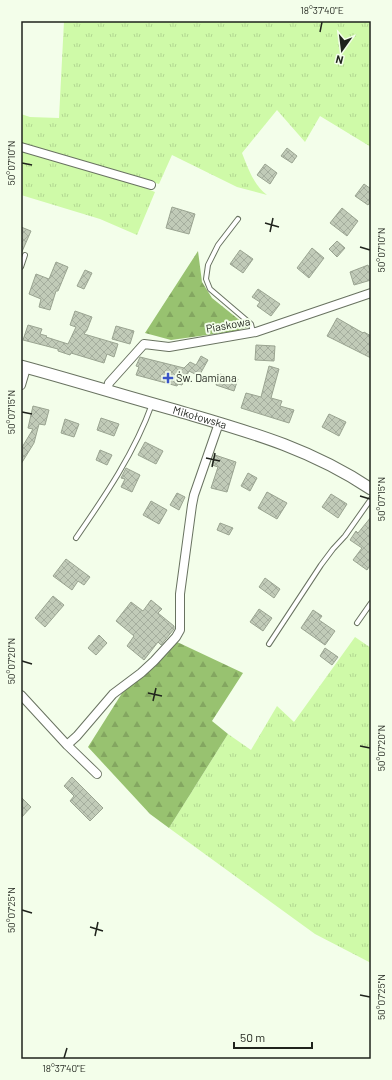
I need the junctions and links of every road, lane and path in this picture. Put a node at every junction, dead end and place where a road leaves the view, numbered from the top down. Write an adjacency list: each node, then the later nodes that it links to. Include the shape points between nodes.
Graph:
1 (21, 147): 2 (street)
2 (151, 184)
3 (238, 219): 7 (lane, via 218,245 208,265 206,280 210,289 251,324)
4 (25, 255): 5 (lane)
5 (21, 267)
6 (371, 293): 7 (street, Piaskowa)
7 (253, 332): 10 (street, Piaskowa, via 169,346 144,344 109,383)
8 (24, 367): 9 (street); 10 (main road, Mikołowska)
9 (21, 385)
10 (107, 391): 11 (main road, Mikołowska)
11 (152, 404): 12 (main road, Mikołowska); 15 (lane, via 146,421 110,488)
12 (219, 423): 13 (main road, Mikołowska, via 296,448 338,468); 20 (street, via 192,505 180,594 180,630 154,661 113,694)
13 (371, 489)
14 (371, 499): 18 (lane, via 321,565)
15 (76, 538)
16 (371, 603): 17 (lane)
17 (357, 623)
18 (269, 644)
19 (21, 695): 20 (street)
20 (67, 745): 21 (street)
21 (97, 774)

